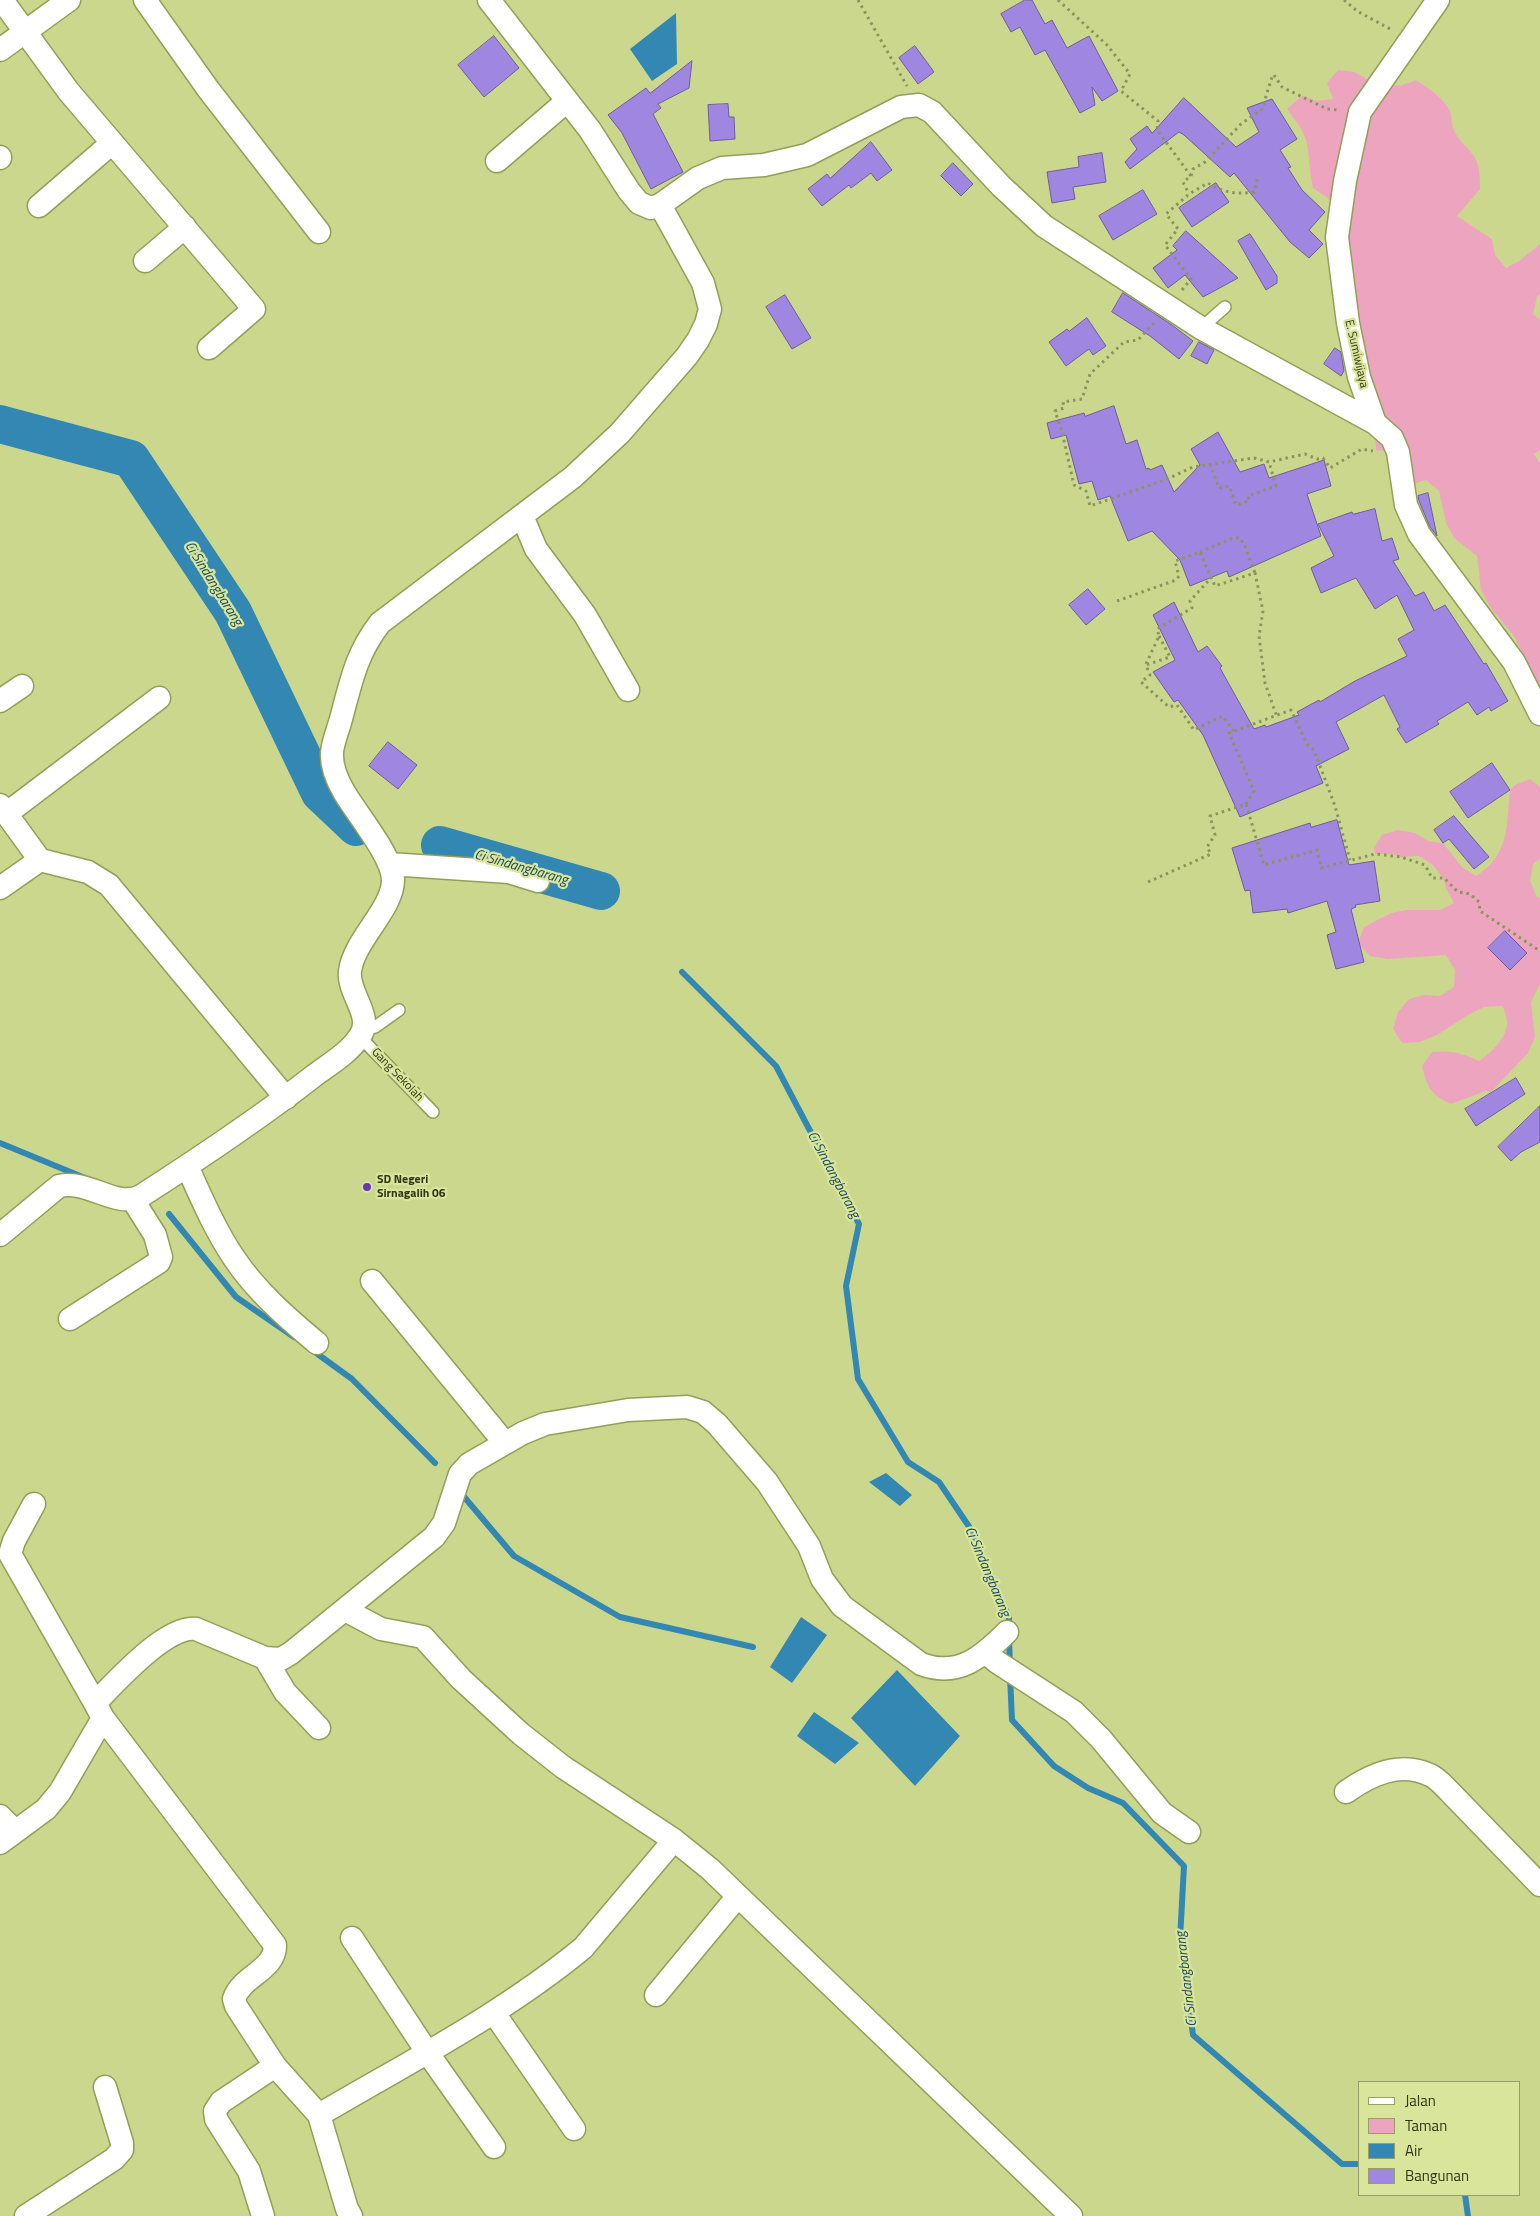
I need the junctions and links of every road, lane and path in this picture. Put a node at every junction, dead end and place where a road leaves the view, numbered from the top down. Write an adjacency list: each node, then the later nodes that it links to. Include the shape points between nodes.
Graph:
1 (2, 0): 9 (street)
2 (70, 0): 9 (street)
3 (144, 0): 23 (street, via 208,89)
4 (489, 0): 12 (street)
5 (858, 0): 13 (path)
6 (1058, 0): 17 (path, via 1108,45 1130,74 1121,91 1158,121 1157,130)
7 (1344, 0): 10 (path, via 1357,11)
8 (1438, 0): 10 (street, E. Sumiwijaya)
9 (25, 31): 11 (street); 15 (street, via 69,92)
10 (1409, 40): 14 (street, E. Sumiwijaya)
11 (0, 50)
12 (567, 101): 16 (street); 20 (street, via 590,130 628,191 639,203 650,208)
13 (918, 106): 20 (street, via 901,107 807,155 764,165 722,168 698,178); 26 (street, via 940,119 1001,186 1044,226)
14 (1360, 112): 17 (path, via 1327,109 1282,87 1273,74 1262,109 1241,124 1205,162 1193,169); 29 (street, E. Sumiwijaya, via 1337,237 1357,368)
15 (112, 143): 21 (street); 22 (street)
16 (497, 161)
17 (1191, 176): 19 (path, via 1183,182)
18 (1258, 176): 19 (path, via 1254,192 1240,194 1218,190 1208,183)
19 (1189, 194): 26 (path, via 1166,214 1178,229 1165,245 1191,279)
20 (660, 205): 33 (street, via 703,283 710,309 706,324 686,356 620,434 573,477)
21 (39, 206)
22 (184, 227): 24 (street); 28 (street, via 254,309)
23 (319, 232)
24 (145, 261)
25 (1225, 307): 27 (lane)
26 (1169, 308): 27 (street); 32 (path, via 1138,340 1124,342 1090,374 1082,399 1063,402 1064,408 1055,410 1074,485 1086,491 1090,506 1193,467)
27 (1201, 328): 29 (street)
28 (209, 348)
29 (1376, 423): 30 (street, E. Sumiwijaya, via 1392,438)
30 (1398, 452): 31 (path, via 1362,448 1330,468 1323,458 1305,454); 44 (street, E. Sumiwijaya, via 1406,505 1419,534 1514,662)
31 (1269, 462): 32 (path, via 1254,458); 32 (path, via 1276,486 1248,496 1249,501 1236,505 1229,486 1219,488)
32 (1210, 464)
33 (522, 516): 41 (street, via 536,550 586,615); 51 (street, via 380,622 357,661 332,752 335,772 343,791)
34 (1200, 552): 35 (path, via 1240,538); 36 (path); 37 (path, via 1175,561 1179,576 1176,580)
35 (1255, 573): 36 (path, via 1218,586 1212,585); 45 (path, via 1263,611 1259,636 1265,683)
36 (1210, 579): 38 (path, via 1190,600 1192,608 1157,629)
37 (1116, 601)
38 (1159, 636): 39 (path); 39 (path, via 1170,657)
39 (1146, 665): 46 (path, via 1150,675 1141,682 1169,707 1177,705 1194,730 1222,716)
40 (22, 686): 43 (street)
41 (628, 690)
42 (159, 698): 48 (street)
43 (0, 702)
44 (1540, 714)
45 (1277, 717): 46 (path, via 1265,718); 50 (path, via 1292,710 1306,744 1314,750 1335,806)
46 (1234, 731): 47 (path, via 1228,733 1254,791)
47 (1246, 804): 50 (path, via 1264,865 1317,850 1321,868); 53 (path, via 1210,816 1215,835 1207,847 1211,854)
48 (3, 810): 49 (street)
49 (40, 860): 54 (street); 58 (street, via 88,872 109,885)
50 (1350, 860): 55 (path, via 1375,854 1401,857 1425,865 1432,878 1444,878 1458,892 1470,894 1479,902 1480,912)
51 (389, 864): 52 (street, via 509,872); 57 (street, via 393,880 390,894 360,945 350,973 362,1012)
52 (538, 881)
53 (1148, 882)
54 (0, 888)
55 (1540, 951)
56 (399, 1010): 57 (lane)
57 (362, 1033): 58 (street, via 347,1051); 59 (lane, Gang Sekolah)
58 (286, 1098): 60 (street)
59 (433, 1112)
60 (187, 1166): 61 (street); 65 (street, via 234,1259 263,1294)
61 (133, 1200): 62 (street, via 70,1183 60,1186); 64 (street, via 155,1235 161,1257 159,1262)
62 (0, 1234)
63 (372, 1281): 66 (street)
64 (70, 1319)
65 (317, 1343)
66 (504, 1442): 68 (street, via 469,1464 460,1474 444,1523 434,1537); 71 (street, via 545,1424 628,1410 687,1407 703,1412 768,1482 809,1546 822,1579 842,1606 922,1664 935,1669 947,1670)
67 (34, 1504): 72 (street, via 10,1554)
68 (345, 1610): 70 (street, via 291,1653 281,1658); 77 (street, via 381,1629 423,1637 461,1679 521,1734 563,1767)
69 (1006, 1632): 71 (street)
70 (265, 1658): 72 (street, via 196,1629 180,1630 138,1659); 73 (street, via 285,1692)
71 (991, 1658): 76 (street, via 1074,1712 1101,1739 1162,1813)
72 (99, 1711): 75 (street, via 60,1792 46,1809); 84 (street, via 275,1945 272,1958 241,1985 234,1999)
73 (319, 1728)
74 (1346, 1792): 78 (street, via 1381,1772 1398,1770 1432,1776)
75 (5, 1830)
76 (1190, 1832)
77 (674, 1840): 79 (street); 82 (street, via 583,1948)
78 (1540, 1885)
79 (738, 1896): 81 (street); 92 (street)
80 (352, 1938): 83 (street)
81 (656, 1995)
82 (494, 2013): 83 (street); 87 (street)
83 (427, 2052): 86 (street); 88 (street)
84 (275, 2066): 86 (street); 90 (street, via 221,2102 215,2111 216,2119 249,2171)
85 (105, 2088): 89 (street, via 122,2150 114,2159)
86 (319, 2115): 91 (street)
87 (574, 2129)
88 (494, 2147)
89 (26, 2216)
90 (263, 2216)
91 (351, 2216)
92 (1071, 2216)

